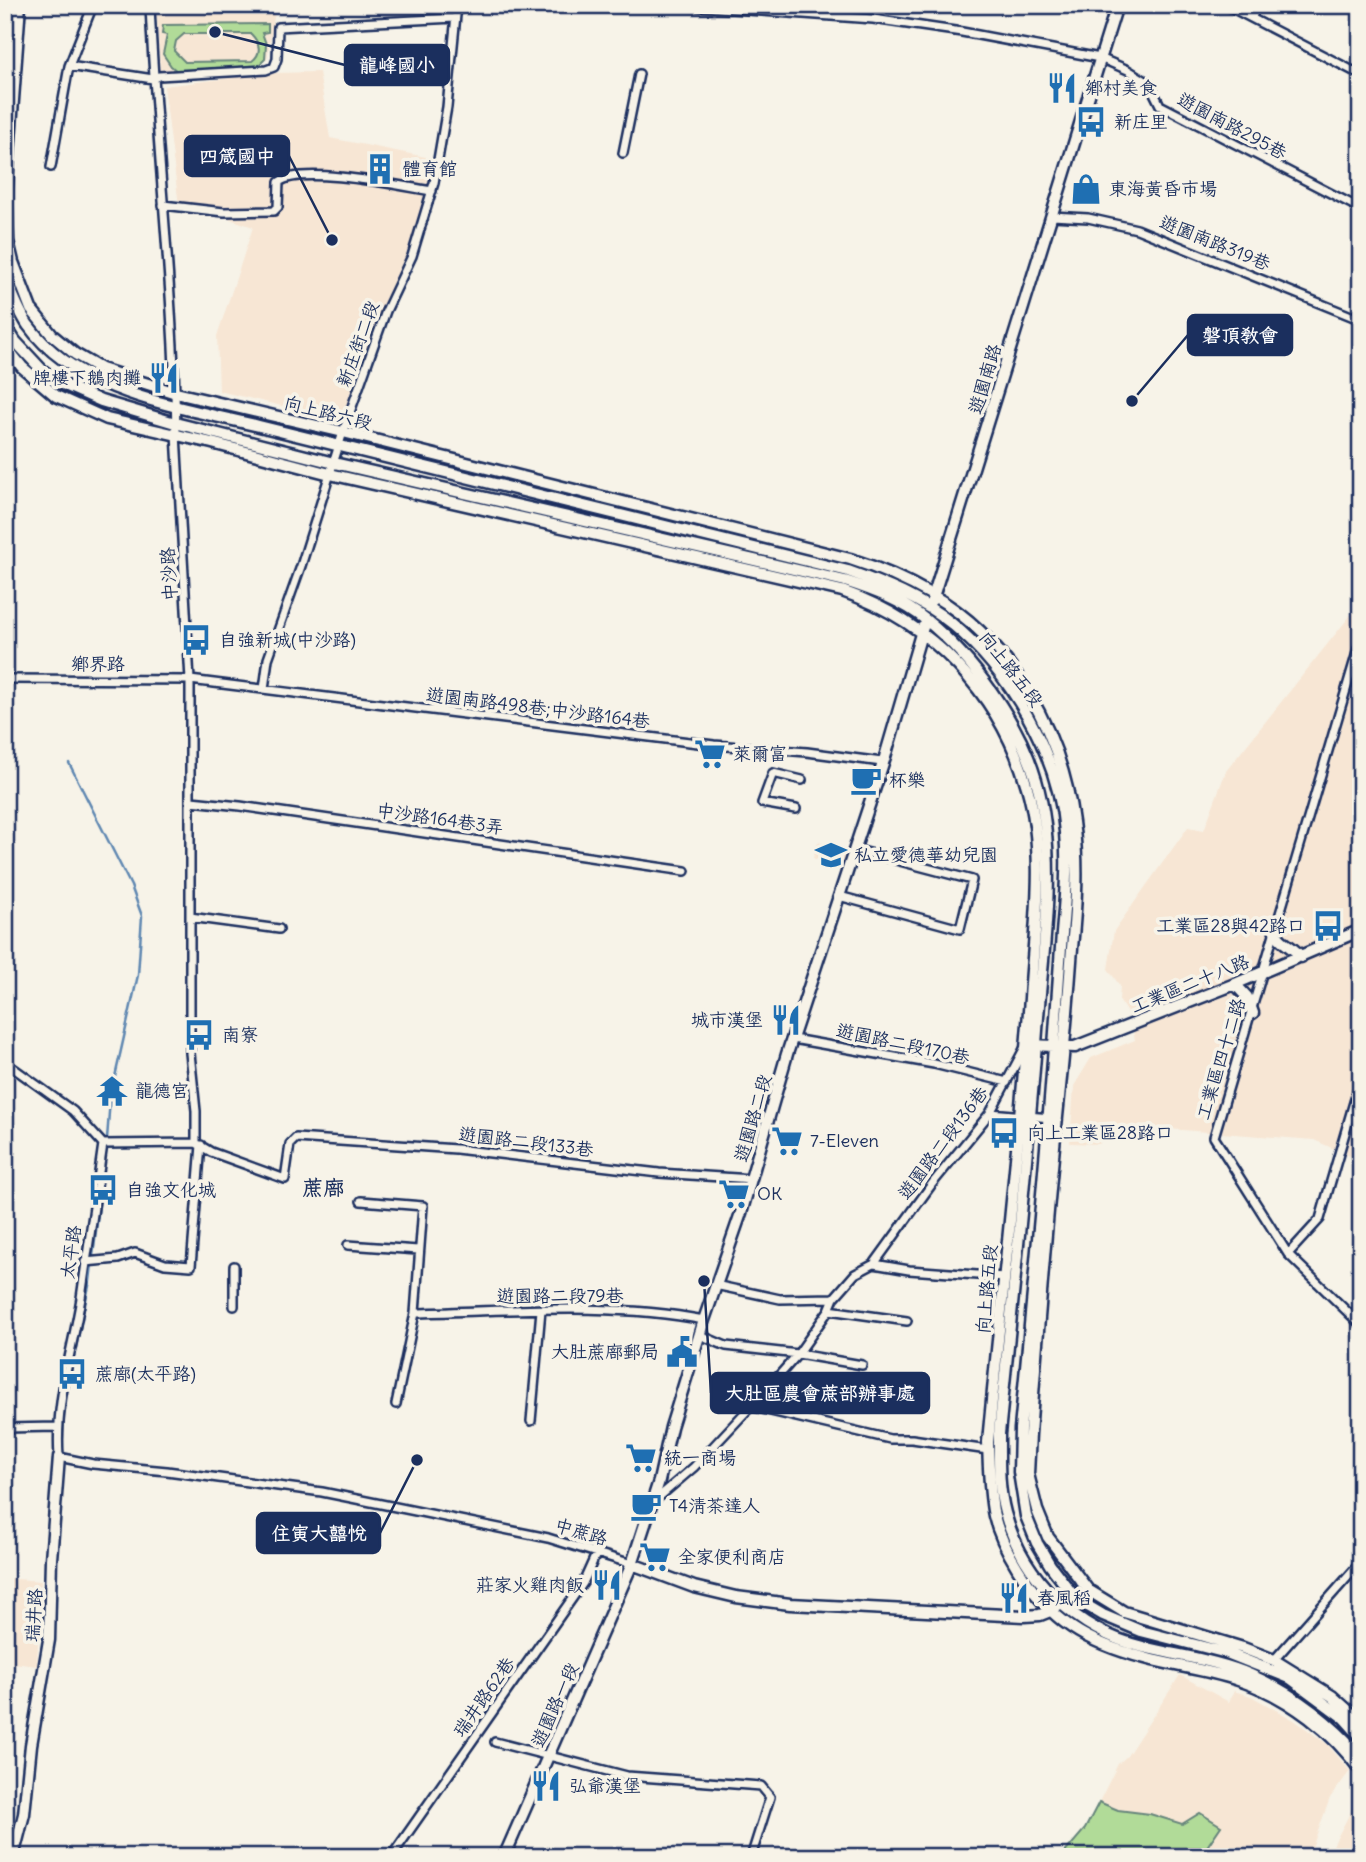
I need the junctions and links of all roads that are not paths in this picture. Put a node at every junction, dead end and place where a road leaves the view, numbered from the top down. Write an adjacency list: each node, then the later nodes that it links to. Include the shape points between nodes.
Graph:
1 (6, 5): 12 (main road)
2 (20, 5): 28 (main road, 向上路六段, via 6,195 8,241 18,279 31,309 75,354 101,369)
3 (93, 5): 14 (street)
4 (150, 5): 17 (street, 中沙路)
5 (457, 5): 10 (street, 新庄街二段)
6 (675, 5): 13 (street, 遊園南路295巷, via 871,19)
7 (1117, 5): 13 (main road, 遊園南路)
8 (1226, 5): 11 (street)
9 (1256, 5): 11 (street)
10 (455, 18): 17 (street, via 278,27 277,60 266,70); 20 (street, 新庄街二段, via 447,107)
11 (1252, 18): 16 (street)
12 (5, 29)
13 (1100, 58): 22 (street, 遊園南路295巷, via 1149,83 1160,106); 23 (main road, 遊園南路)
14 (69, 66): 17 (street); 19 (street)
15 (639, 74): 18 (street)
16 (1361, 75)
17 (153, 79): 21 (street, 中沙路)
18 (623, 153)
19 (51, 166)
20 (432, 191): 21 (street, via 333,176 297,176 279,183 274,211 224,212); 31 (street, 新庄街二段, via 412,256 386,311)
21 (163, 205): 28 (street, 中沙路)
22 (1361, 209)
23 (1052, 216): 25 (street, 遊園南路319巷, via 1137,229); 35 (main road, 遊園南路)
24 (5, 276): 29 (main road, 向上路六段, via 29,325 70,365 97,382)
25 (1361, 320)
26 (5, 325): 30 (main road, via 28,356 58,382)
27 (5, 346): 30 (main road, via 56,396 107,419)
28 (176, 393): 29 (street, 中沙路); 31 (main road, 向上路六段)
29 (176, 405): 30 (street, 中沙路); 32 (main road, 向上路六段)
30 (175, 428): 33 (main road); 34 (main road); 41 (street, 中沙路)
31 (343, 432): 32 (street, 新庄街二段); 35 (main road, 向上路六段, via 850,559 882,569)
32 (340, 446): 33 (street, 新庄街二段); 36 (main road, 向上路六段, via 848,571 907,594)
33 (334, 463): 34 (street, 新庄街二段); 37 (main road, via 845,581 878,592)
34 (330, 474): 38 (main road, via 842,591); 42 (street, 新庄街二段, via 268,659)
35 (934, 596): 36 (main road, 遊園南路); 60 (main road, 向上路五段, via 986,639 1016,673 1042,718 1068,790 1077,884)
36 (929, 608): 37 (main road, 遊園南路); 60 (main road, 向上路五段, via 978,647 1014,693 1033,724 1054,777 1065,830)
37 (925, 619): 38 (main road, 遊園南路); 59 (main road, 向上路五段, via 992,692 1036,778 1047,852)
38 (922, 632): 43 (main road, 遊園南路); 59 (main road, 向上路五段, via 988,700 1027,785 1038,877)
39 (1361, 639): 52 (street, 工業區四十二路)
40 (5, 680): 41 (street, 鄉界路)
41 (190, 680): 42 (street, 遊園南路498巷;中沙路164巷); 45 (street, 中沙路)
42 (264, 689): 43 (street, 遊園南路498巷;中沙路164巷)
43 (883, 762): 47 (main road, 遊園路二段)
44 (802, 780): 46 (street, via 773,773 762,803)
45 (191, 801): 48 (street, 中沙路164巷3弄); 50 (street, 中沙路)
46 (796, 809)
47 (854, 849): 49 (main road, 遊園路二段); 49 (street, via 972,880 960,929)
48 (685, 871)
49 (839, 896): 58 (main road, 遊園路二段)
50 (190, 917): 51 (street); 69 (street, 中沙路, via 190,1053)
51 (279, 929)
52 (1274, 929): 54 (main road); 55 (street, 工業區四十二路)
53 (1361, 930): 54 (main road, 工業區二十八路)
54 (1301, 957): 55 (main road, 工業區二十八路)
55 (1263, 972): 56 (main road, 工業區二十八路); 57 (street, 工業區四十二路)
56 (1235, 985): 57 (main road, via 1247,997); 60 (main road, 工業區二十八路, via 1075,1047)
57 (1252, 1013): 74 (street, 工業區四十二路, via 1214,1137)
58 (793, 1039): 63 (street, 遊園路二段170巷); 70 (main road, 遊園路二段)
59 (1031, 1045): 60 (main road, 工業區二十八路); 63 (street, 遊園路二段136巷); 66 (main road, 向上路五段)
60 (1060, 1047): 67 (main road, 向上路五段)
61 (5, 1062): 68 (street, via 73,1111)
62 (1361, 1078): 64 (street)
63 (1007, 1082): 65 (street, 遊園路二段136巷)
64 (1358, 1096): 74 (street, via 1320,1219)
65 (990, 1113): 66 (street); 76 (street, 遊園路二段136巷)
66 (1025, 1115): 67 (street); 78 (main road, 向上路五段); 105 (main road, 向上路五段, via 998,1472 1005,1514 1019,1549)
67 (1053, 1118): 102 (main road, 向上路五段, via 1028,1474 1048,1537); 104 (main road, 向上路五段, via 1019,1472 1026,1516 1037,1543)
68 (103, 1144): 69 (street); 75 (street, 太平路)
69 (198, 1144): 70 (street, 遊園路二段133巷, via 285,1179 290,1144 296,1138); 75 (street, 中沙路, via 191,1266 165,1264 135,1253)
70 (752, 1179): 79 (main road, 遊園路二段)
71 (361, 1201): 73 (street, via 423,1206)
72 (348, 1245): 73 (street)
73 (418, 1250): 84 (street)
74 (1288, 1254): 87 (street, 工業區四十二路)
75 (85, 1262): 94 (street, 太平路)
76 (874, 1264): 78 (street); 80 (street, 遊園路二段136巷, via 855,1274)
77 (234, 1266): 81 (street)
78 (1004, 1277): 96 (main road, 向上路五段)
79 (715, 1285): 80 (street, via 780,1299); 85 (main road, 遊園路二段)
80 (834, 1298): 83 (street)
81 (234, 1306)
82 (541, 1310): 84 (street, 遊園路二段79巷); 85 (street, 遊園路二段79巷, via 666,1312); 93 (street)
83 (829, 1310): 86 (street); 89 (street)
84 (415, 1313): 91 (street)
85 (704, 1320): 88 (main road, 遊園路二段)
86 (908, 1321)
87 (1361, 1325)
88 (700, 1335): 89 (street, via 726,1346); 98 (main road, 遊園路二段)
89 (798, 1354): 90 (street); 92 (street)
90 (862, 1365)
91 (396, 1404)
92 (749, 1406): 96 (street, via 890,1439); 98 (street, via 694,1467)
93 (531, 1421)
94 (57, 1427): 95 (street); 97 (street, 太平路)
95 (5, 1428)
96 (988, 1450): 103 (main road, 向上路五段, via 1000,1535)
97 (59, 1457): 99 (street, 中蔗路, via 322,1492); 115 (main road, 瑞井路, via 49,1640)
98 (652, 1502): 101 (main road, 遊園路二段)
99 (597, 1552): 101 (street, 中蔗路); 116 (street, 瑞井路62巷, via 583,1583)
100 (1361, 1562): 108 (street)
101 (632, 1564): 107 (main road, 中蔗路, via 736,1597); 112 (main road, 遊園路一段)
102 (1088, 1590): 104 (main road, 中蔗路); 108 (main road, 向上路五段, via 1145,1620)
103 (1034, 1595): 106 (main road, 向上路五段); 107 (main road)
104 (1076, 1599): 105 (main road, 中蔗路); 110 (main road, 向上路五段, via 1140,1632 1227,1653 1290,1678 1344,1718)
105 (1061, 1606): 106 (main road, 中蔗路); 113 (main road, 向上路五段, via 1112,1637 1196,1657 1284,1691 1320,1717)
106 (1050, 1612): 107 (main road, 中蔗路); 114 (main road, 向上路五段, via 1079,1633 1114,1648 1209,1671 1280,1698 1331,1737)
107 (1024, 1616)
108 (1275, 1660): 109 (main road, 向上路五段, via 1332,1696)
109 (1361, 1722)
110 (1361, 1737)
111 (495, 1742): 112 (street)
112 (550, 1755): 117 (main road, 遊園路一段); 118 (street, via 626,1776 761,1786 770,1797)
113 (1361, 1757)
114 (1361, 1772)
115 (13, 1857)
116 (391, 1857)
117 (504, 1857)
118 (751, 1857)

